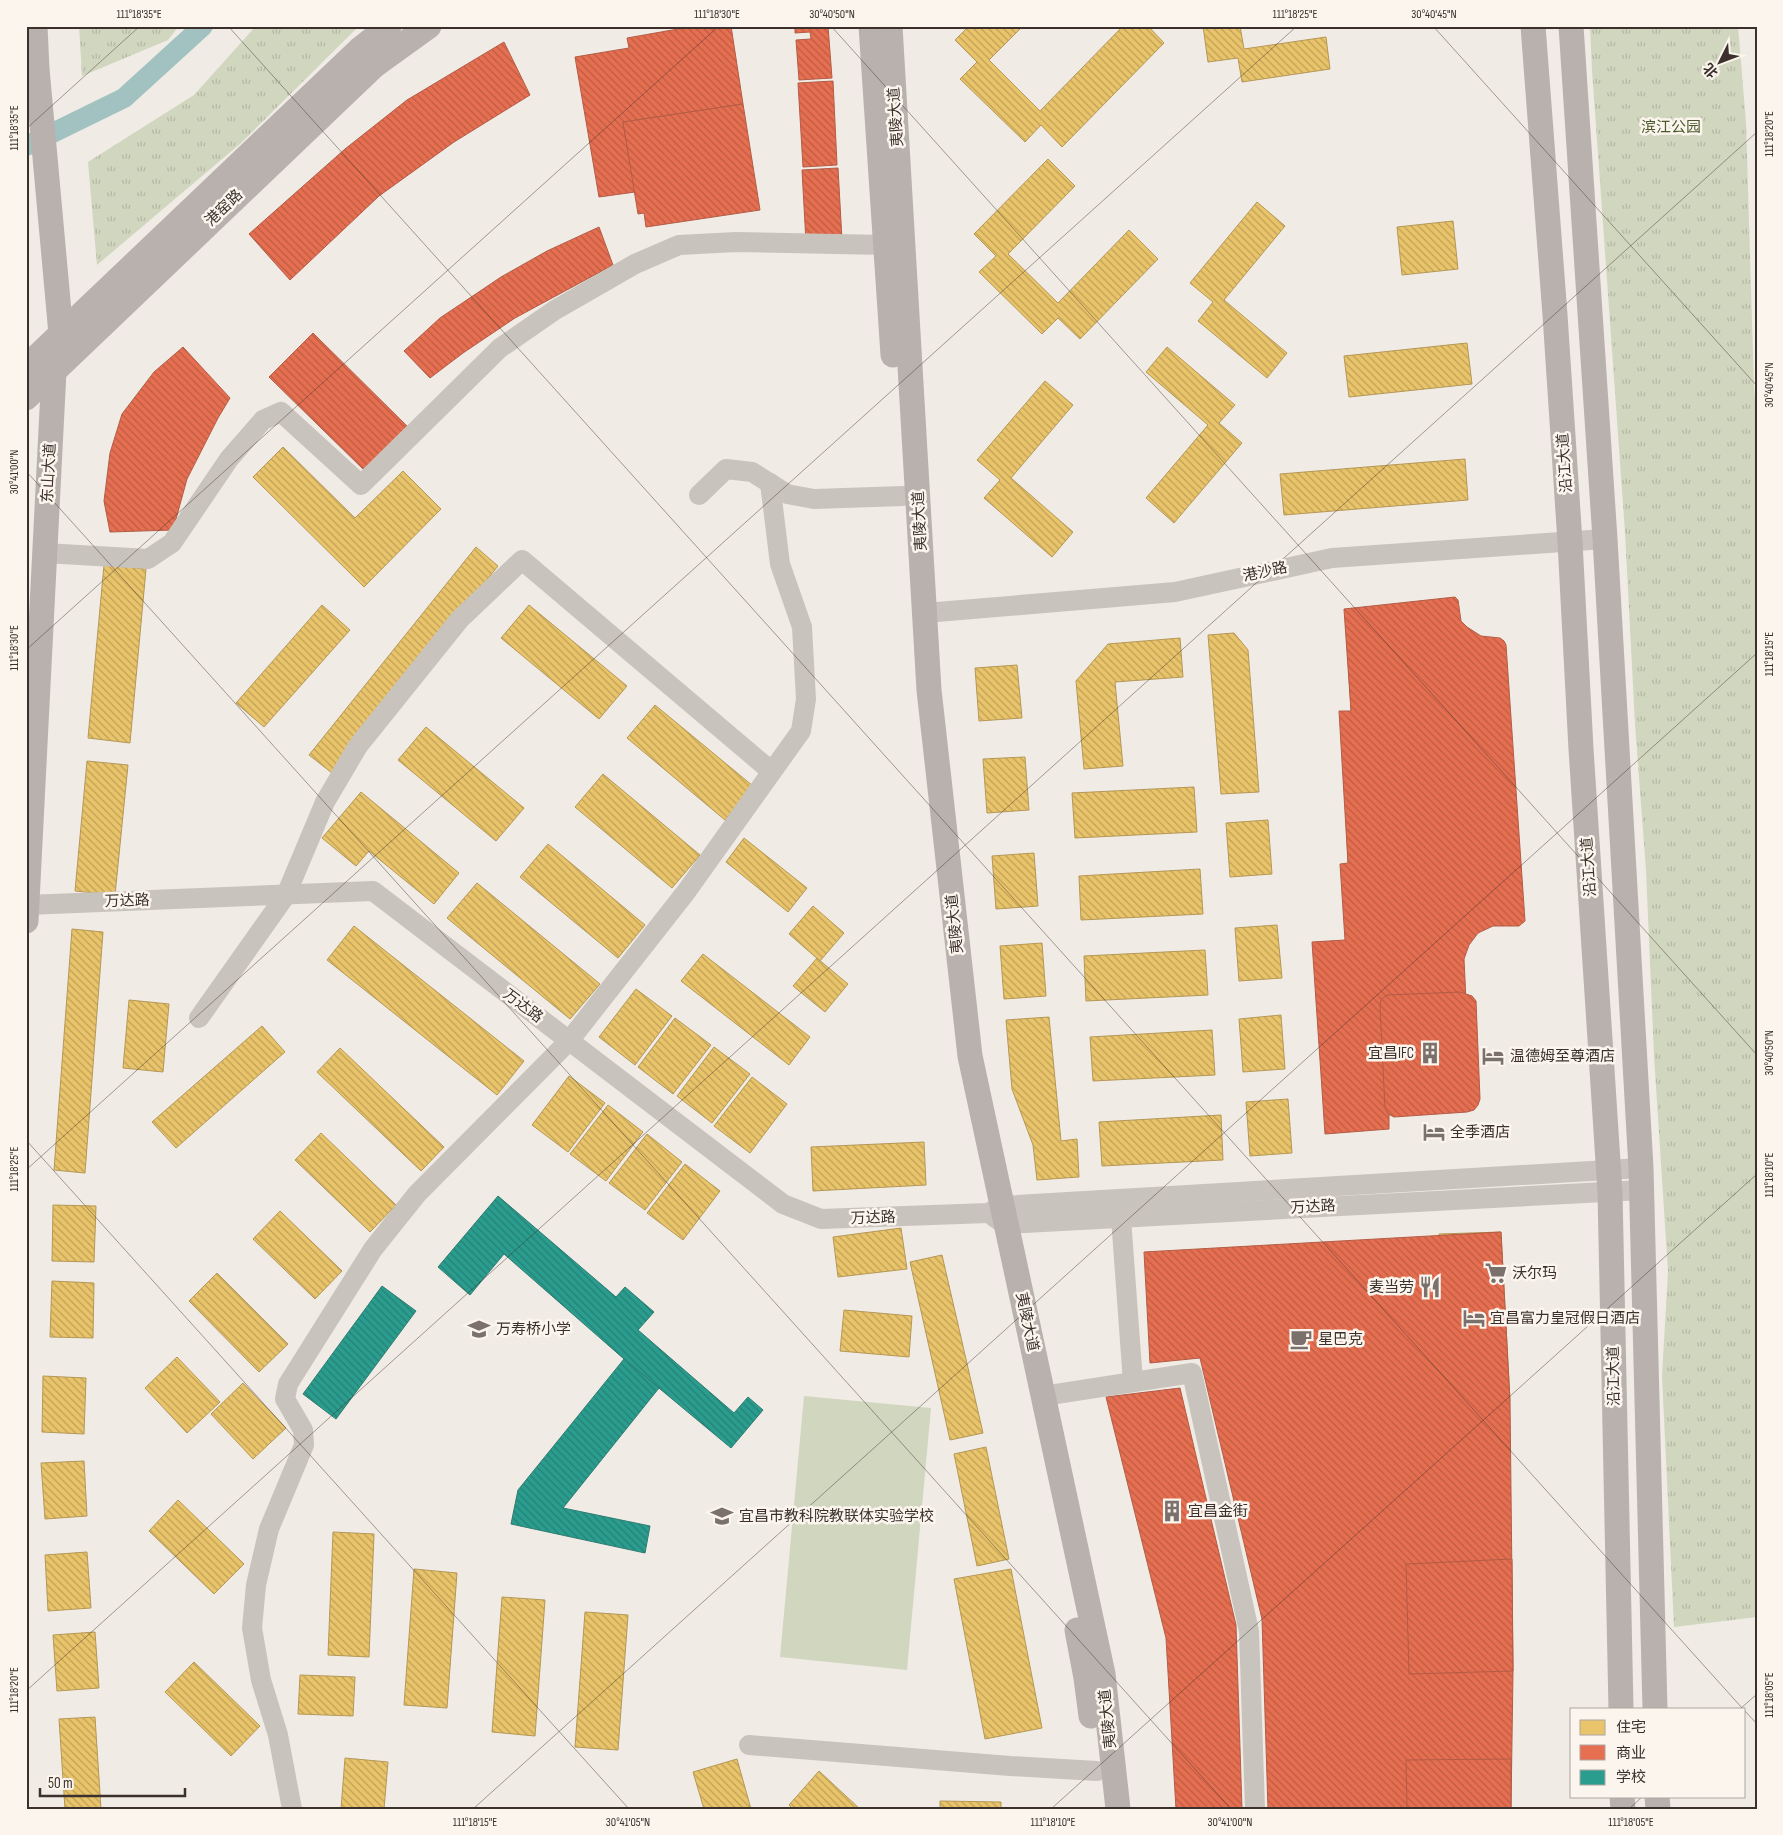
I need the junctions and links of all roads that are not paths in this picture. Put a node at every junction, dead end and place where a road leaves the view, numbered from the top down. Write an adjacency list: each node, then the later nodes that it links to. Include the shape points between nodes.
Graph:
1 (35, 26): 9 (main road, 东山大道)
2 (389, 26): 9 (main road, 港窑路, via 360,49)
3 (429, 26): 11 (main road, 港窑路, via 375,65)
4 (870, 26): 8 (main road, 夷陵大道)
5 (890, 26): 19 (main road, 夷陵大道)
6 (1532, 26): 17 (main road, 沿江大道)
7 (1571, 26): 16 (main road)
8 (885, 245): 15 (main road, 夷陵大道); 18 (street, via 736,242 679,245 627,269 555,310 500,348 361,485 281,412 263,420 229,459 172,544 148,559)
9 (61, 334): 10 (main road, 港窑路); 11 (main road, 东山大道)
10 (26, 367)
11 (54, 371): 12 (main road, 港窑路); 18 (main road, 东山大道)
12 (26, 398)
13 (770, 483): 14 (street, via 752,472 726,469); 15 (street, via 787,494 814,499); 20 (street, via 780,564 802,627 806,699 801,731)
14 (699, 495)
15 (903, 496): 27 (main road, 夷陵大道, via 919,724 957,1060)
16 (1605, 540): 17 (street, 港沙路); 25 (main road)
17 (1570, 542): 19 (street, 港沙路, via 1332,558 1175,592); 26 (main road, 沿江大道)
18 (45, 553): 22 (main road, 东山大道)
19 (925, 613): 27 (main road, 夷陵大道, via 929,690 970,1056)
20 (772, 771): 21 (street, via 522,560 460,619 358,746 325,802); 24 (street, via 686,892)
21 (286, 895): 22 (street, 万达路); 23 (street); 24 (street, 万达路, via 374,891)
22 (27, 913)
23 (199, 1018)
24 (569, 1041): 27 (street, 万达路, via 791,1207 821,1219); 35 (street, via 418,1194 373,1249 288,1384 285,1399 304,1430 304,1445 269,1529 256,1585 252,1628 260,1680 278,1735)
25 (1641, 1179): 26 (street, 万达路); 32 (main road)
26 (1610, 1181): 27 (street, 万达路); 28 (street, 万达路); 31 (main road, 沿江大道)
27 (998, 1214): 28 (street, 万达路); 30 (main road, 夷陵大道); 34 (main road, 夷陵大道, via 1086,1678)
28 (1121, 1218): 29 (street)
29 (1133, 1382): 30 (street); 38 (street, via 1192,1372 1249,1631)
30 (1043, 1396): 37 (main road, 夷陵大道, via 1104,1674)
31 (1621, 1708)
32 (1655, 1708)
33 (749, 1745): 34 (street)
34 (1097, 1771): 36 (main road, 夷陵大道)
35 (292, 1809)
36 (1102, 1809)
37 (1118, 1809)
38 (1255, 1809)

